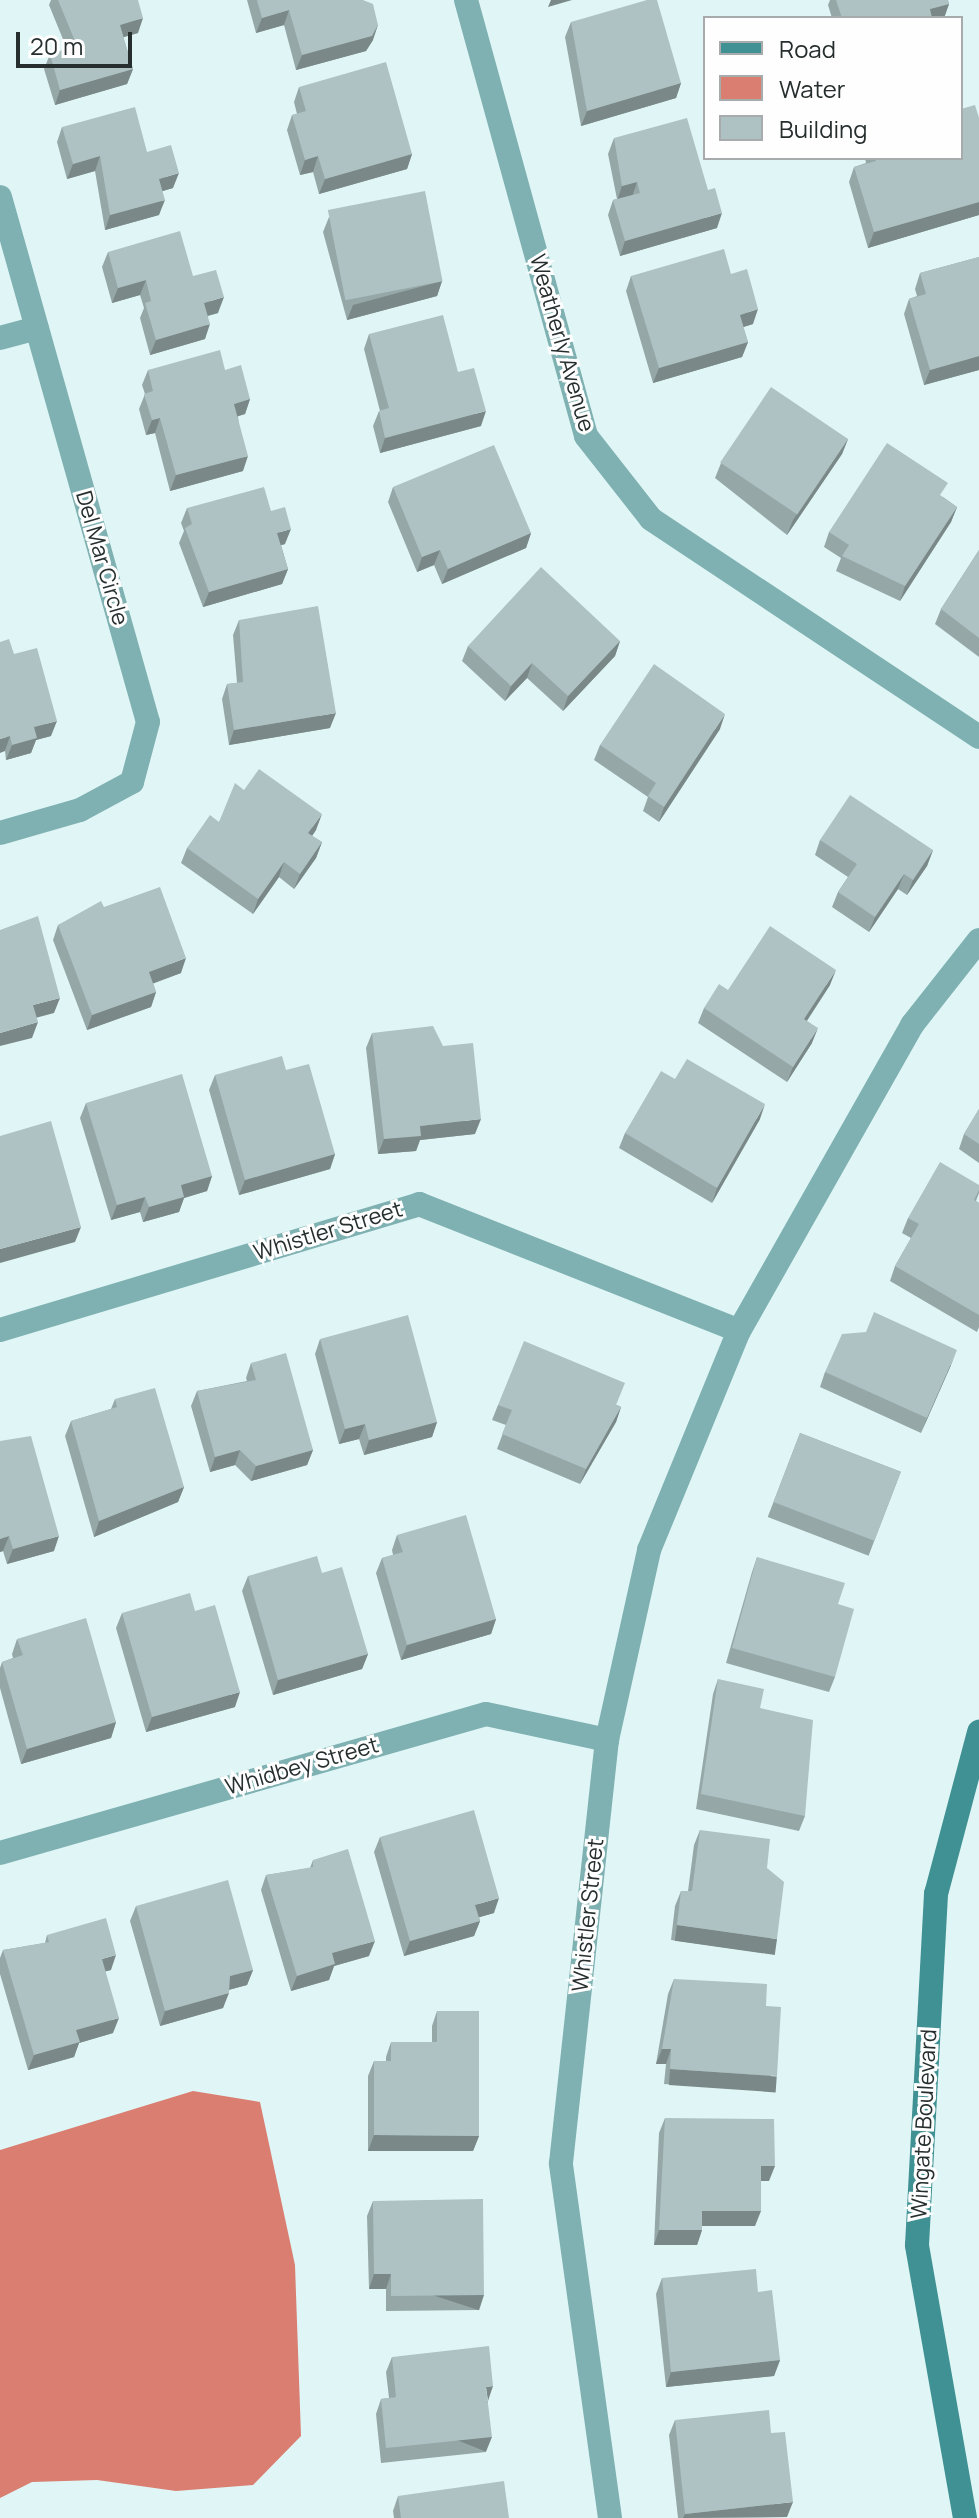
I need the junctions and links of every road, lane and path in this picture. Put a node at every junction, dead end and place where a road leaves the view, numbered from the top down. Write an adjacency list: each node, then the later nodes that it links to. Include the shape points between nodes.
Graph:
1 (466, 0): 5 (street, Weatherly Avenue, via 586,436 651,519)
2 (0, 197): 3 (street, Del Mar Circle)
3 (37, 328): 4 (street); 6 (street, Del Mar Circle, via 148,722 132,782 80,810)
4 (0, 338)
5 (979, 737)
6 (0, 833)
7 (979, 940): 9 (street, Whistler Street, via 912,1025)
8 (0, 1330): 9 (street, Whistler Street, via 419,1204)
9 (739, 1331): 11 (street, Whistler Street, via 649,1550)
10 (979, 1732): 14 (street, Wingate Boulevard, via 936,1894 917,2245)
11 (607, 1740): 12 (street, Whidbey Street, via 486,1714); 13 (street, Whistler Street, via 561,2163)
12 (0, 1853)
13 (610, 2518)
14 (965, 2518)

